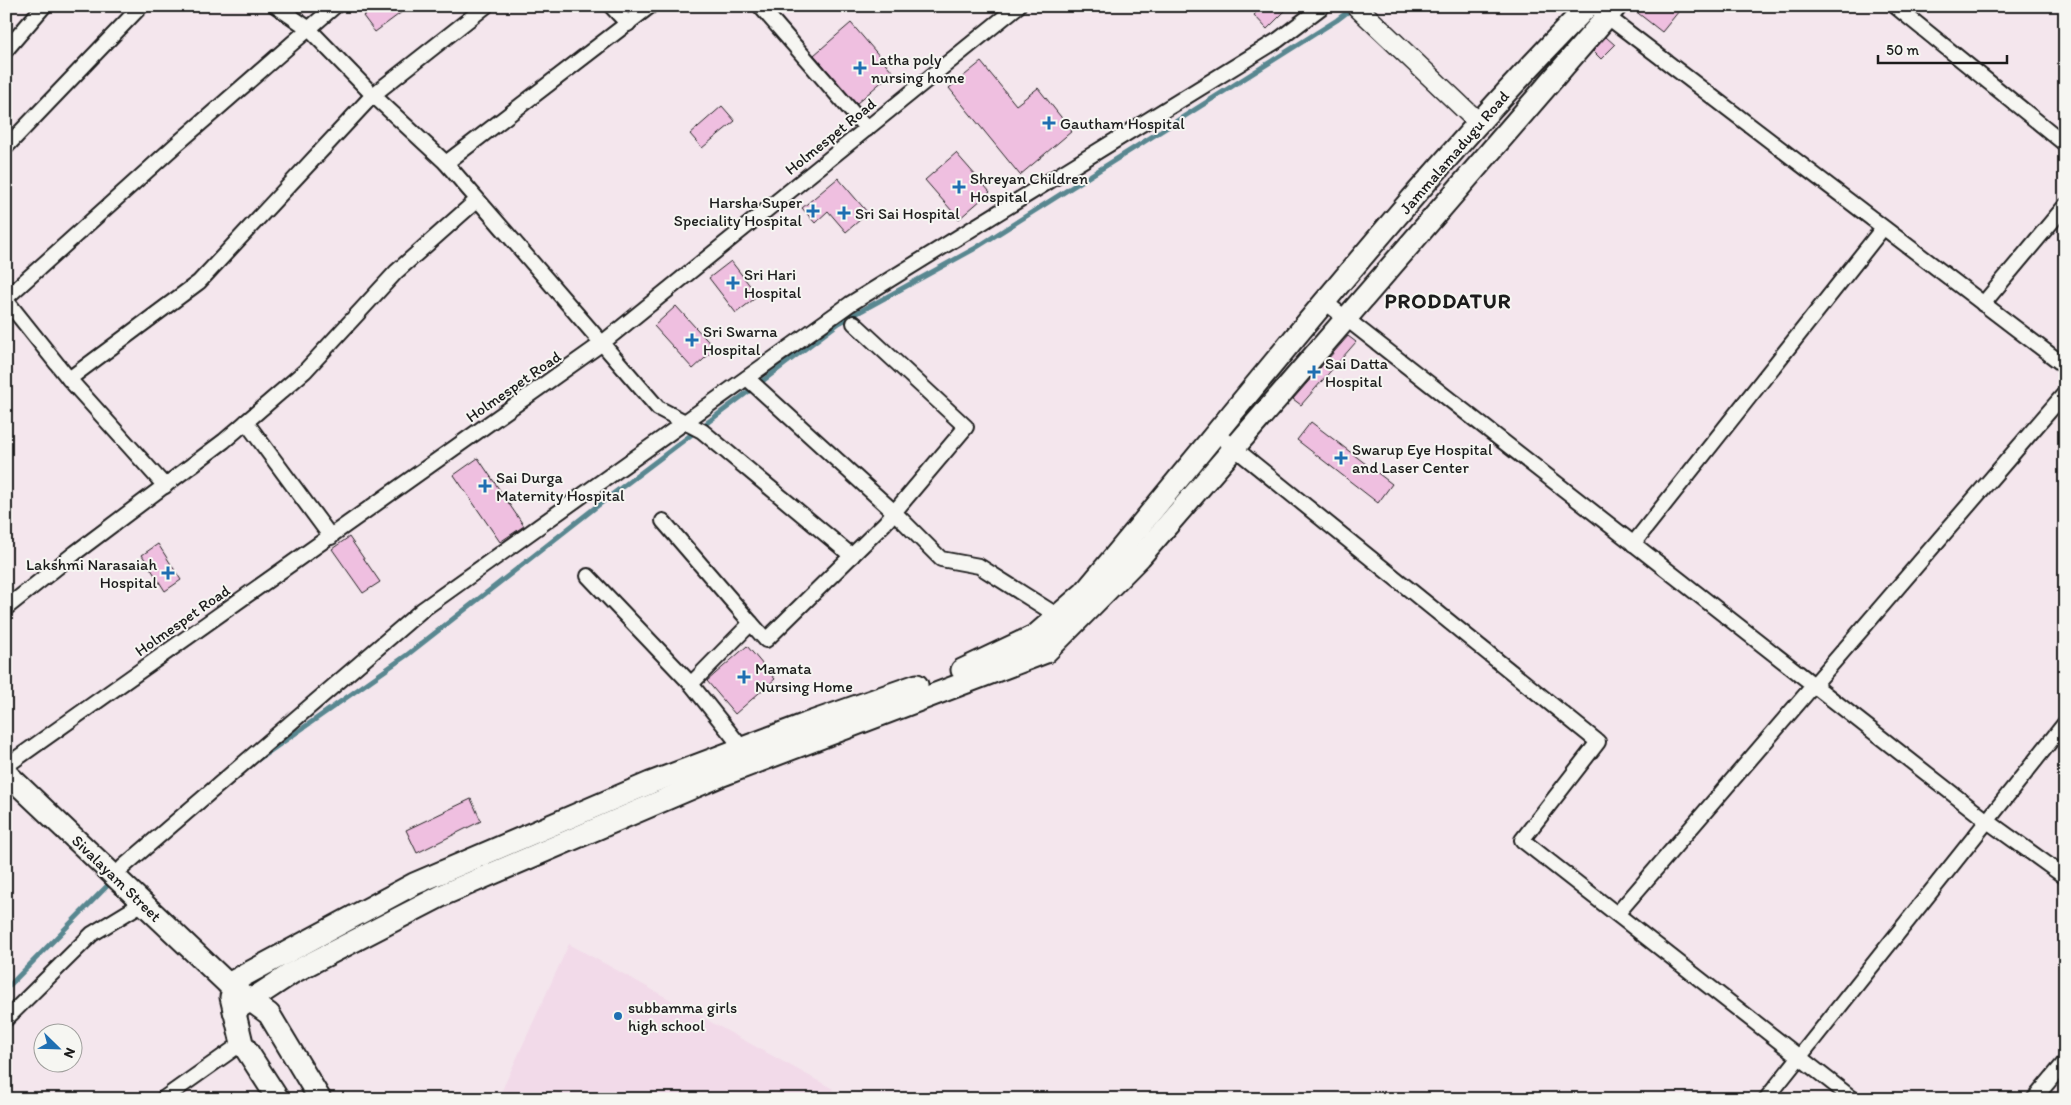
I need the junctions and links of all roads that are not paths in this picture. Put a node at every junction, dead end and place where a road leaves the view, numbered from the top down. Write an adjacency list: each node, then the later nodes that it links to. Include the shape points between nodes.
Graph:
1 (44, 6): 17 (street)
2 (140, 6): 22 (street)
3 (276, 6): 16 (street)
4 (335, 6): 16 (street)
5 (486, 6): 18 (street)
6 (611, 6): 15 (street)
7 (650, 6): 15 (street)
8 (760, 6): 20 (street)
9 (1018, 6): 20 (street, Holmespet Road)
10 (1323, 6): 34 (street, via 1278,40 850,304)
11 (1356, 6): 19 (main road)
12 (1588, 6): 19 (main road, Jammalamadugu Road)
13 (1895, 6): 21 (street)
14 (1606, 10): 26 (street); 30 (main road)
15 (628, 24): 23 (street)
16 (308, 28): 18 (street); 27 (street)
17 (6, 50)
18 (373, 95): 23 (street); 35 (street, via 199,282)
19 (1479, 123): 28 (main road, Jammalamadugu Road)
20 (867, 129): 32 (street, Holmespet Road)
21 (2065, 144)
22 (6, 147)
23 (446, 163): 24 (street)
24 (477, 200): 32 (street); 37 (street, via 396,272 305,371)
25 (2065, 206): 29 (street)
26 (1883, 228): 29 (street); 45 (street)
27 (6, 299): 35 (street)
28 (1326, 302): 30 (street); 39 (main road, Jammalamadugu Road)
29 (1983, 304): 33 (street)
30 (1348, 319): 40 (main road); 45 (street)
31 (854, 323): 42 (street, via 966,427)
32 (601, 344): 38 (street, via 658,408); 44 (street, Holmespet Road)
33 (2065, 366)
34 (747, 378): 38 (street); 42 (street)
35 (69, 379): 41 (street)
36 (2065, 393): 52 (street)
37 (246, 422): 41 (street); 44 (street)
38 (686, 422): 46 (street, via 702,431); 58 (street, via 422,610)
39 (1217, 434): 40 (street); 49 (main road, Jammalamadugu Road, via 1084,593)
40 (1235, 448): 61 (street, via 1598,742 1522,840); 63 (main road, via 1140,557 1046,652 720,776 447,893 292,973)
41 (165, 486): 48 (street)
42 (894, 512): 46 (street); 49 (street, via 941,559 979,566)
43 (663, 521): 50 (street)
44 (331, 537): 55 (street, Holmespet Road)
45 (1633, 544): 52 (street)
46 (852, 556): 50 (street, via 766,640)
47 (588, 576): 51 (street)
48 (6, 608)
49 (1058, 616): 54 (main road, Jammalamadugu Road, via 1036,634 966,668)
50 (751, 623): 51 (street)
51 (691, 684): 54 (street)
52 (1816, 685): 57 (street); 61 (street)
53 (2065, 723): 57 (street)
54 (742, 748): 62 (main road, Jammalamadugu Road, via 650,783 414,884)
55 (6, 766)
56 (6, 773): 60 (main road, Sivalayam Street)
57 (1986, 820): 59 (street); 66 (street)
58 (123, 867)
59 (2065, 877)
60 (143, 903): 62 (main road, Sivalayam Street); 64 (street, via 92,934)
61 (1617, 914): 66 (street)
62 (228, 984): 63 (main road)
63 (242, 1005): 65 (main road); 70 (main road, via 269,1014)
64 (6, 1019)
65 (242, 1043): 68 (street); 69 (main road)
66 (1799, 1056): 71 (street); 72 (street)
67 (2065, 1062): 73 (street)
68 (163, 1099)
69 (278, 1099)
70 (320, 1099)
71 (1766, 1099)
72 (1853, 1099)
73 (2034, 1099)

